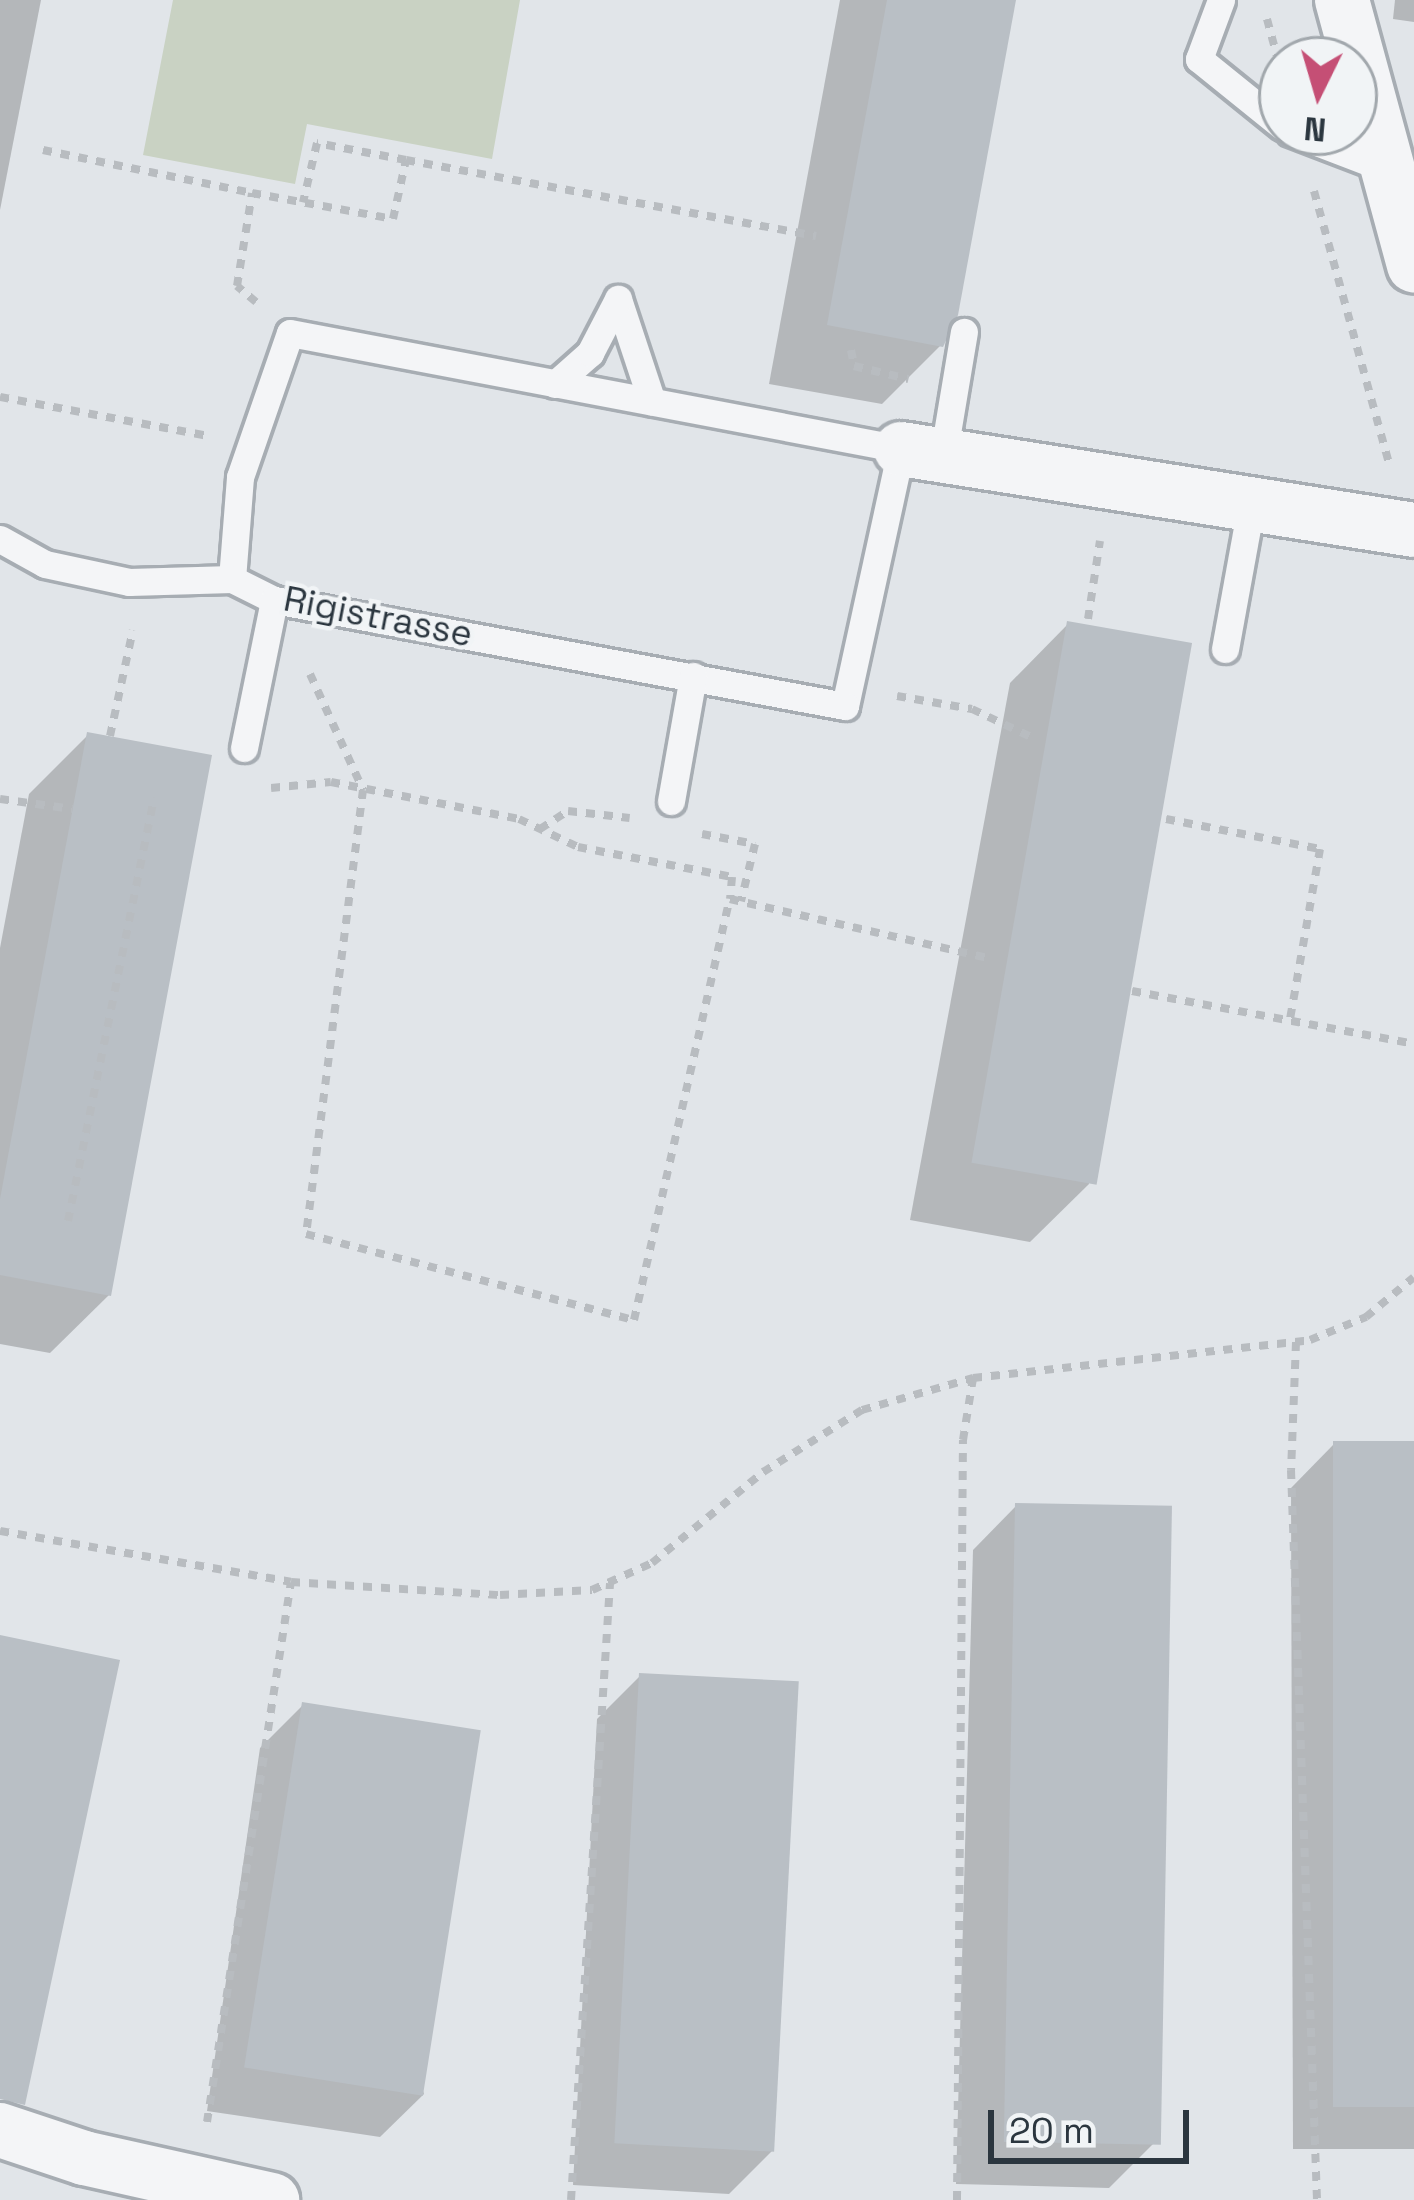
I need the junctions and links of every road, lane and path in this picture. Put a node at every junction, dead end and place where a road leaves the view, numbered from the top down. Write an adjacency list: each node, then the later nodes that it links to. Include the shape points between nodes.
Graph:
1 (1221, 0): 5 (lane, via 1199,59)
2 (1261, 0): 4 (path)
3 (1342, 0): 10 (street)
4 (1271, 36)
5 (1258, 106)
6 (43, 150): 11 (path)
7 (1298, 156): 25 (path)
8 (1359, 156): 10 (lane)
9 (406, 160): 12 (path, via 393,219); 12 (path, via 316,143); 13 (path)
10 (1401, 170): 14 (street)
11 (252, 193): 12 (path); 15 (path)
12 (303, 202)
13 (816, 236)
14 (1414, 266)
15 (237, 286)
16 (964, 332): 23 (lane)
17 (851, 350): 18 (path, via 854,366)
18 (922, 382)
19 (555, 384): 21 (lane); 21 (lane, via 590,353 618,299); 28 (lane, via 290,333 240,478)
20 (0, 397): 22 (path)
21 (652, 402): 23 (lane)
22 (149, 423)
23 (922, 453): 24 (street); 33 (lane, Rigistrasse, via 844,706)
24 (1252, 506): 25 (street); 31 (lane)
25 (1411, 529)
26 (0, 539): 28 (lane, via 45,564 129,582)
27 (1098, 555): 30 (path)
28 (232, 579): 29 (lane, Rigistrasse)
29 (274, 600): 33 (lane, Rigistrasse); 38 (lane)
30 (1088, 619)
31 (1225, 649)
32 (125, 671): 36 (path)
33 (693, 676): 43 (lane)
34 (311, 680): 40 (path)
35 (921, 699): 37 (path, via 972,709)
36 (110, 736)
37 (1034, 738)
38 (244, 748)
39 (261, 789): 40 (path, via 331,782)
40 (363, 790): 47 (path); 49 (path, via 306,1234 634,1320)
41 (154, 798): 54 (path)
42 (0, 800): 44 (path)
43 (671, 801)
44 (72, 809)
45 (1166, 819): 52 (path, via 1320,849)
46 (629, 821): 47 (path, via 568,811)
47 (539, 829): 49 (path, via 578,847 732,877)
48 (698, 834): 49 (path, via 755,844)
49 (736, 900): 50 (path)
50 (987, 958)
51 (1132, 991): 52 (path)
52 (1289, 1024): 53 (path)
53 (1414, 1044)
54 (68, 1221)
55 (1414, 1277): 56 (path, via 1366,1317)
56 (1296, 1342): 57 (path); 66 (path, via 1292,1470)
57 (973, 1378): 60 (path, via 862,1410 763,1472 652,1563); 65 (path, via 963,1440)
58 (0, 1531): 59 (path)
59 (291, 1582): 60 (path, via 500,1595); 62 (path)
60 (610, 1582): 64 (path)
61 (0, 2130): 62 (street)
62 (198, 2183): 63 (street)
63 (272, 2200)
64 (571, 2200)
65 (957, 2200)
66 (1317, 2200)

